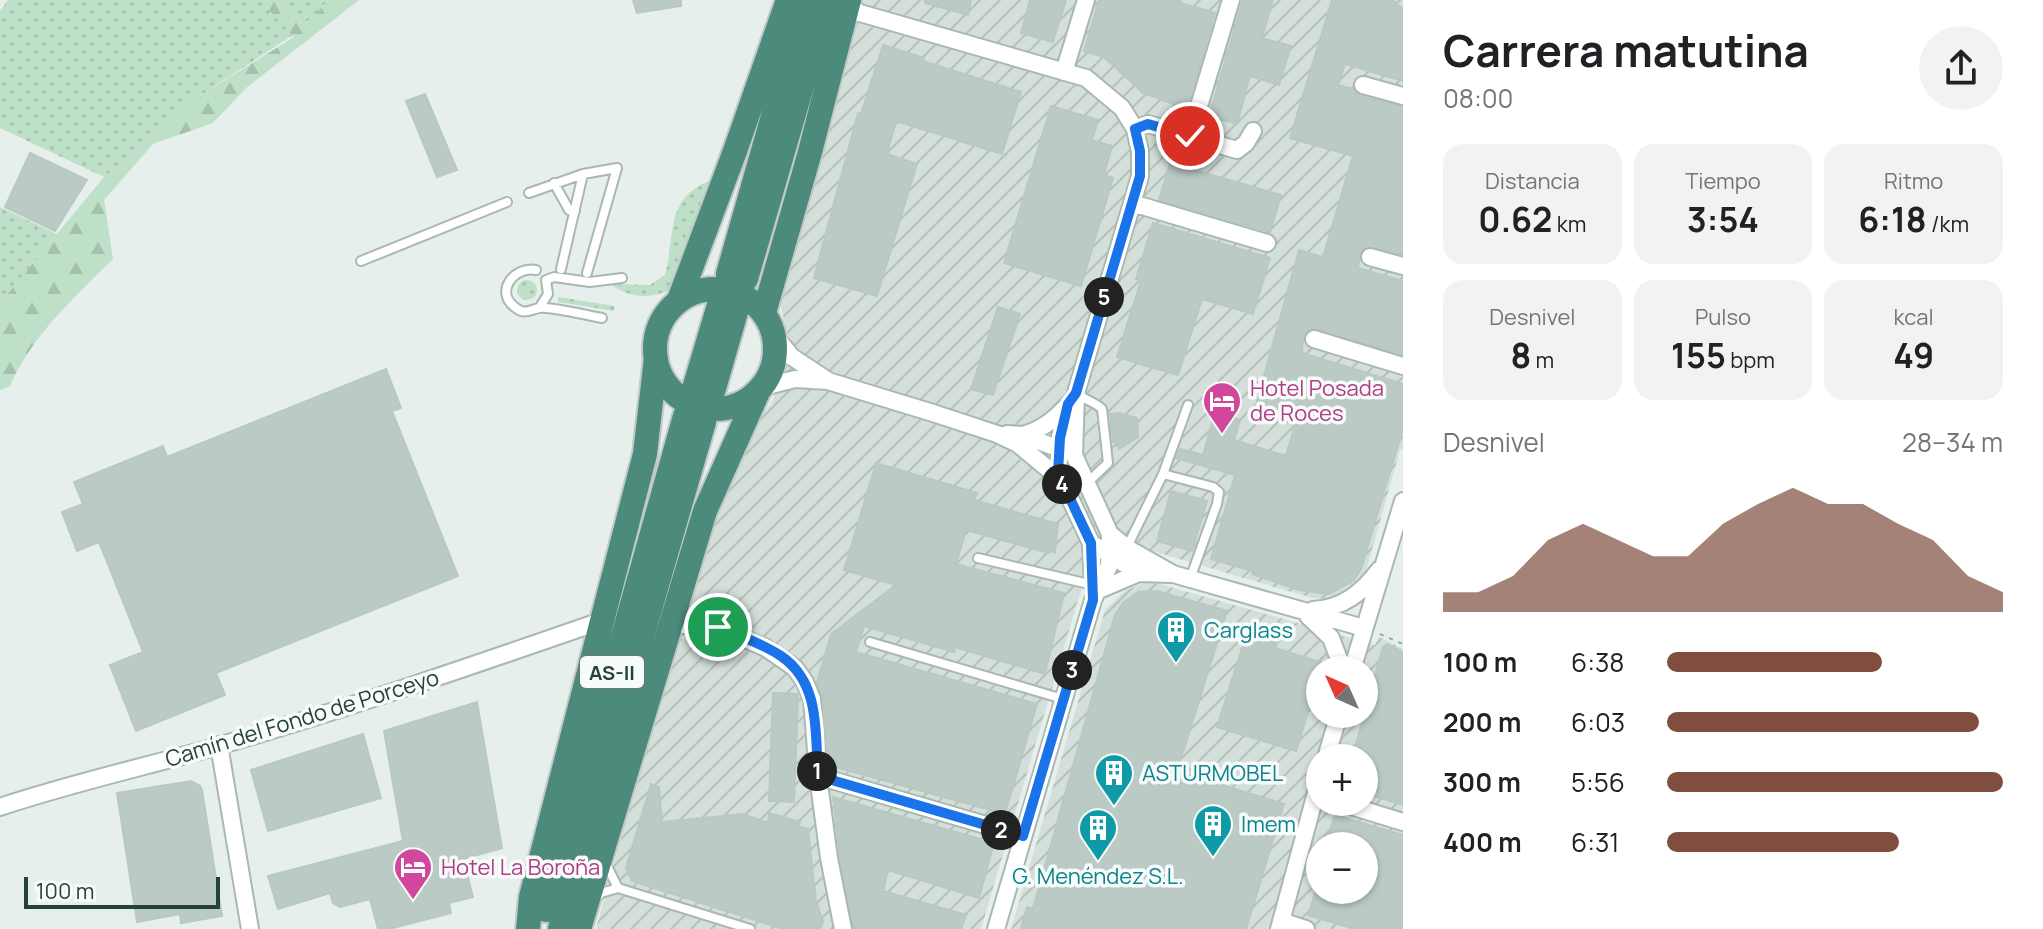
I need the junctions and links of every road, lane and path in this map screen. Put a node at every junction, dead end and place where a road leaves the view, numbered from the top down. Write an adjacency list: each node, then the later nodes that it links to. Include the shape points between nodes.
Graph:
1 (788, 0): 26 (highway)
2 (806, 0): 5 (highway, via 737,276)
3 (1086, 0): 6 (street)
4 (1231, 0): 11 (street)
5 (841, 2): 6 (street, via 860,13); 29 (highway)
6 (1064, 72): 9 (street, via 1086,78 1103,91)
7 (1363, 85): 8 (street)
8 (1403, 96)
9 (1135, 129): 11 (street, via 1148,124); 16 (street, via 1140,176)
10 (1253, 131): 11 (street, via 1237,150)
11 (1190, 136)
12 (583, 174): 13 (lane); 17 (lane); 24 (lane, via 617,168)
13 (554, 183): 14 (lane); 17 (lane, via 569,210)
14 (529, 193)
15 (507, 202): 20 (lane)
16 (1132, 203): 18 (street); 38 (street)
17 (575, 211): 22 (lane)
18 (1267, 243)
19 (1370, 257): 21 (street)
20 (361, 261)
21 (1403, 266)
22 (561, 269)
23 (536, 270): 27 (lane, via 516,273 506,289 509,302 525,315)
24 (587, 273)
25 (622, 278): 27 (lane, via 590,282 554,277 546,280 548,294)
26 (679, 300): 29 (highway, via 707,289 728,290); 33 (highway, via 659,325)
27 (540, 307): 30 (lane)
28 (728, 308): 36 (highway)
29 (764, 313): 31 (highway)
30 (602, 318)
31 (775, 336): 35 (street, via 792,357); 37 (highway, via 776,355)
32 (1314, 339): 34 (street)
33 (656, 358): 37 (highway, via 672,390 697,407 740,404); 58 (highway, via 645,454)
34 (1403, 366)
35 (828, 381): 37 (street, via 795,379); 40 (street)
36 (703, 390)
37 (760, 390): 59 (highway, via 705,511)
38 (1072, 398): 40 (street, via 1055,420); 41 (street); 44 (lane, via 1102,409 1108,463)
39 (1188, 405): 42 (lane)
40 (1020, 440): 41 (street); 43 (street)
41 (1069, 447): 43 (street, via 1057,461); 44 (street)
42 (1163, 474): 48 (lane); 55 (lane, via 1219,492)
43 (1060, 479): 47 (street)
44 (1087, 483): 46 (street)
45 (1403, 501): 51 (street)
46 (1110, 534): 48 (street); 49 (street)
47 (1091, 543): 49 (street); 56 (street)
48 (1127, 548): 52 (street)
49 (1109, 556): 52 (street, via 1121,553); 53 (street); 56 (street)
50 (978, 558): 56 (lane)
51 (1385, 561): 57 (street, via 1370,583 1344,604); 60 (street)
52 (1156, 564): 54 (street)
53 (1139, 573): 54 (street); 56 (street)
54 (1173, 574): 55 (street)
55 (1190, 579): 57 (street)
56 (1095, 592): 65 (street)
57 (1300, 610): 60 (street); 63 (street, via 1331,638)
58 (601, 621): 66 (street, Camín del Fondo de Porceyo); 79 (highway, via 531,897)
59 (671, 621): 67 (street, via 701,630 718,627 766,648 795,668 812,699); 73 (highway)
60 (1364, 628): 62 (path); 64 (street)
61 (870, 642): 65 (lane)
62 (1403, 644)
63 (1338, 656)
64 (1356, 656)
65 (1064, 699): 72 (street)
66 (219, 745): 68 (street, Camín del Fondo de Porceyo); 78 (street)
67 (818, 776): 72 (street); 83 (street)
68 (0, 807)
69 (1378, 814): 71 (street)
70 (1312, 816): 77 (street)
71 (1403, 822)
72 (1023, 836): 84 (street)
73 (602, 854): 74 (lane); 75 (highway)
74 (618, 888): 75 (lane, via 601,893); 76 (lane)
75 (582, 919)
76 (716, 925): 82 (lane)
77 (1280, 925): 85 (street)
78 (250, 929)
79 (528, 929)
80 (543, 929): 81 (highway, AS-II, via 548,897 695,419)
81 (560, 929)
82 (750, 929)
83 (843, 929)
84 (996, 929)
85 (1306, 929)

